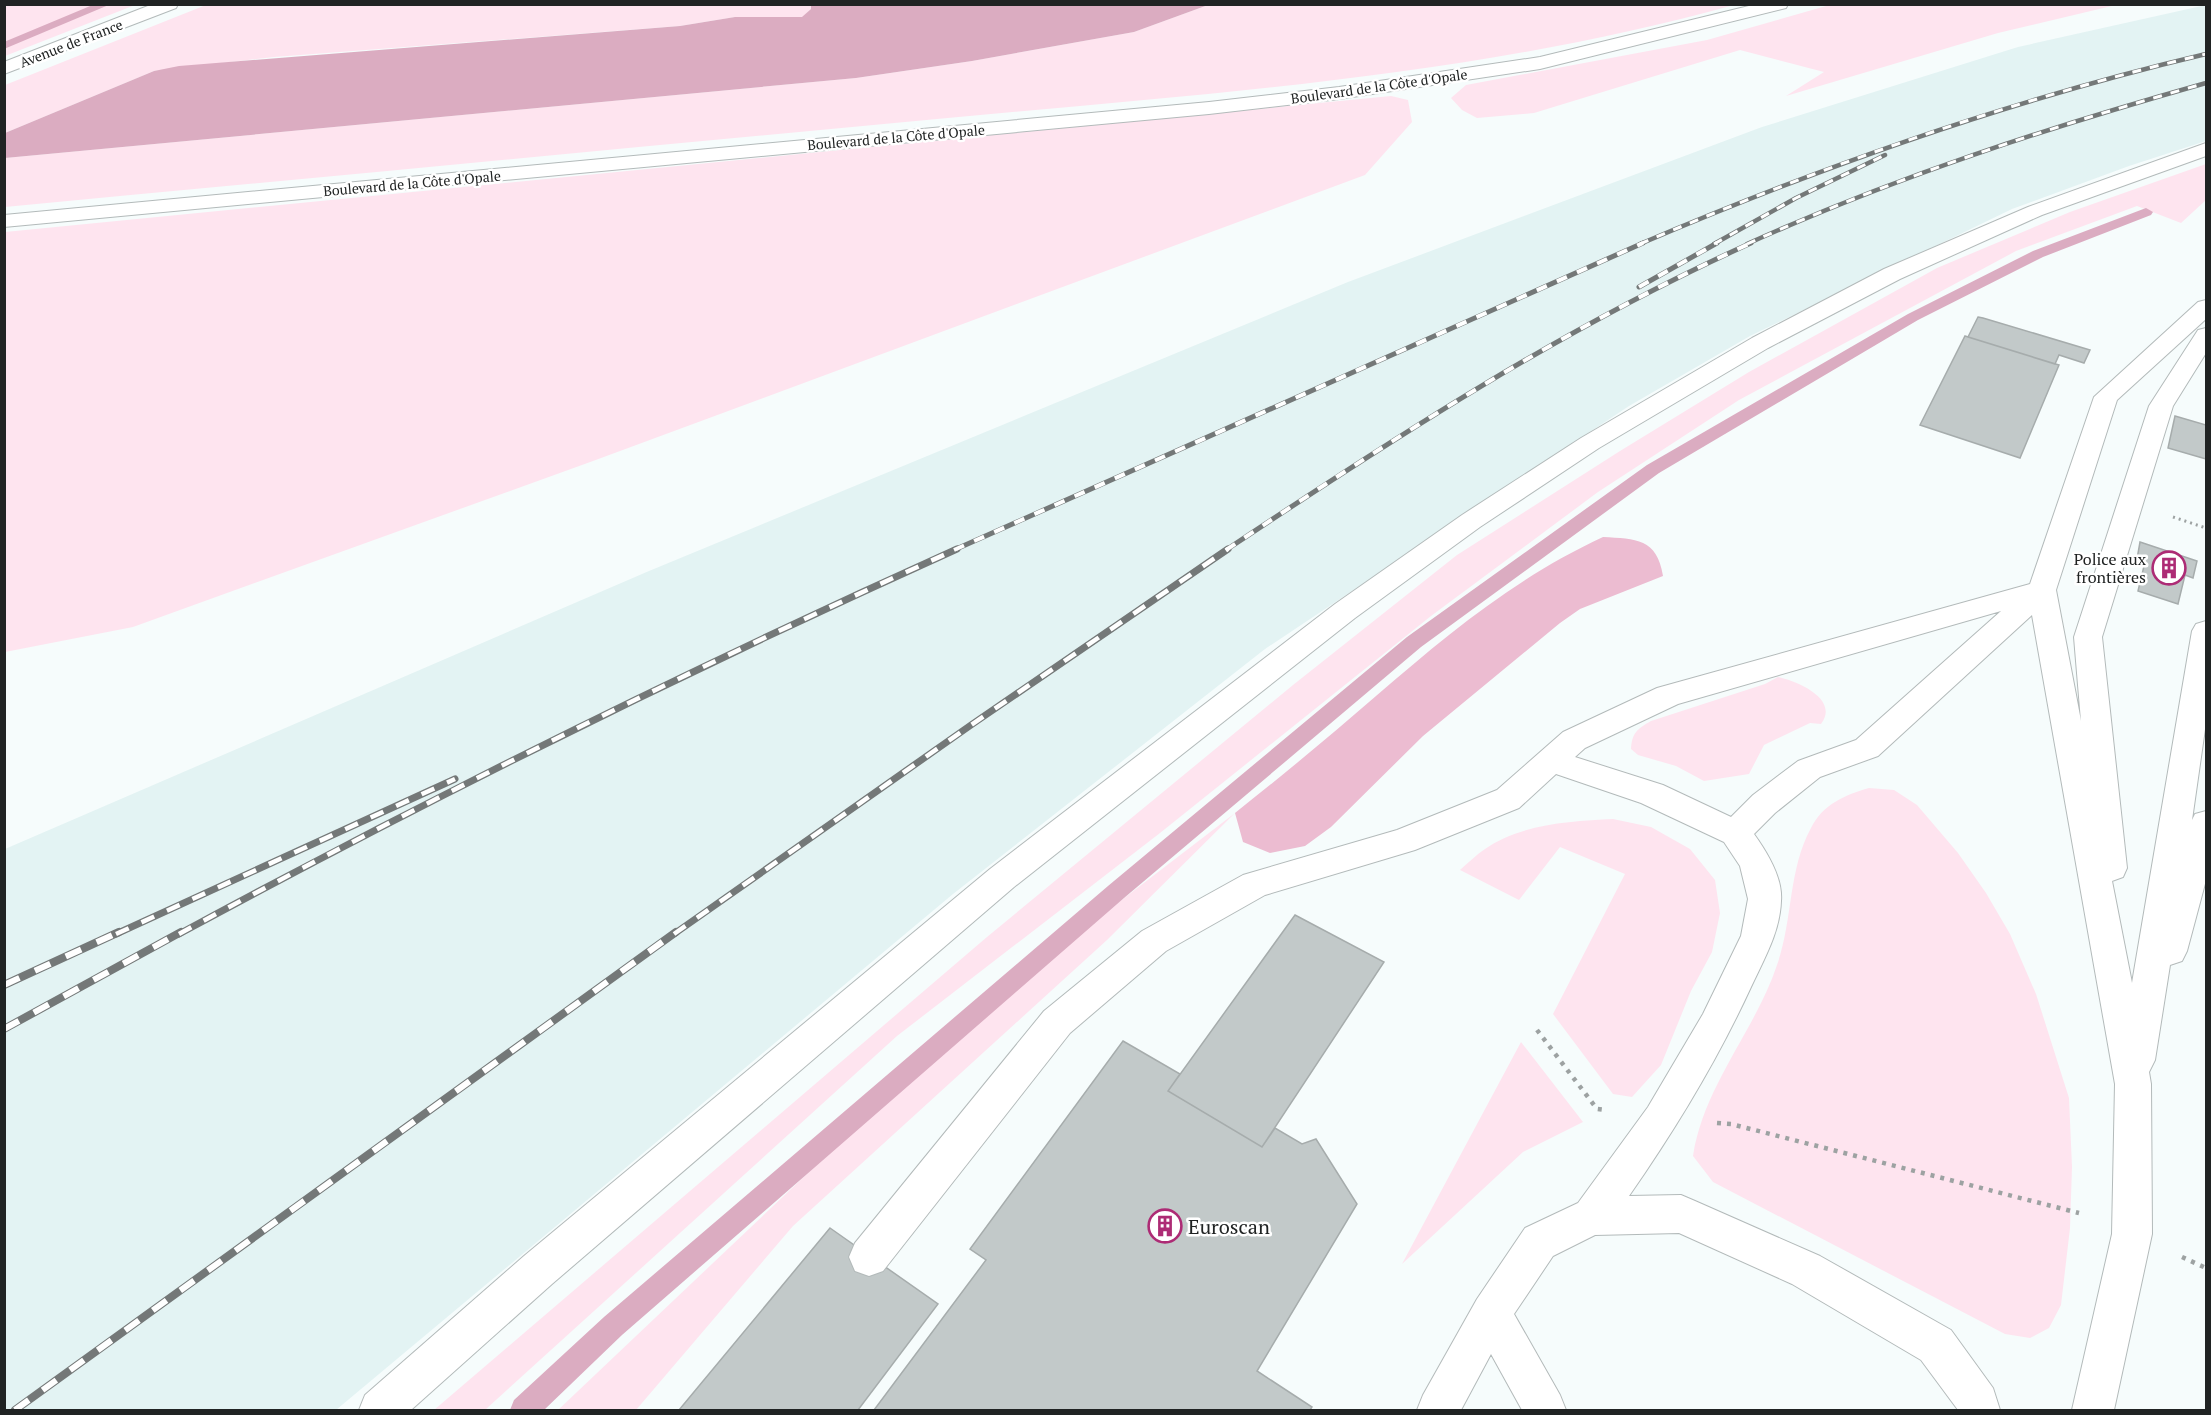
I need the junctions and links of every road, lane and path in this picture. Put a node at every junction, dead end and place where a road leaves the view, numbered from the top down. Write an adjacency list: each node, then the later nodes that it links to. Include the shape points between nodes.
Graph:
1 (170, 4): 3 (lane, Avenue de France)
2 (1780, 4): 5 (lane, Boulevard de la Côte d'Opale, via 1540,63 1339,93)
3 (4, 69)
4 (2206, 148): 21 (lane, via 2035,212 1892,274 1760,343 1600,437 1471,521 1345,611 1002,878 538,1270)
5 (4, 221)
6 (2206, 307): 8 (lane, via 2106,397)
7 (2206, 335): 14 (lane, via 2162,406 2088,638)
8 (2042, 590): 10 (lane, via 1668,696 1574,740); 12 (lane, via 1867,748 1809,769); 14 (lane)
9 (2206, 631): 14 (lane)
10 (1551, 761): 12 (lane, via 1652,794); 18 (lane, via 1508,798 1404,841 1255,884 1154,941 1056,1022)
11 (2206, 823): 14 (lane)
12 (1735, 833): 15 (lane, via 1756,862 1766,899 1758,936 1716,1024)
13 (1537, 1030): 15 (path, via 1597,1108)
14 (2133, 1084): 17 (lane)
15 (1661, 1119): 16 (lane); 17 (path, via 1731,1124 2070,1209)
16 (1592, 1215): 20 (lane, via 1539,1242); 24 (lane, via 1681,1214 1806,1270 1936,1345 1978,1403)
17 (2132, 1234): 19 (path); 25 (lane)
18 (869, 1257)
19 (2206, 1268)
20 (1491, 1313): 22 (lane); 23 (lane)
21 (380, 1410)
22 (1438, 1410)
23 (1545, 1410)
24 (1979, 1410)
25 (2093, 1410)

